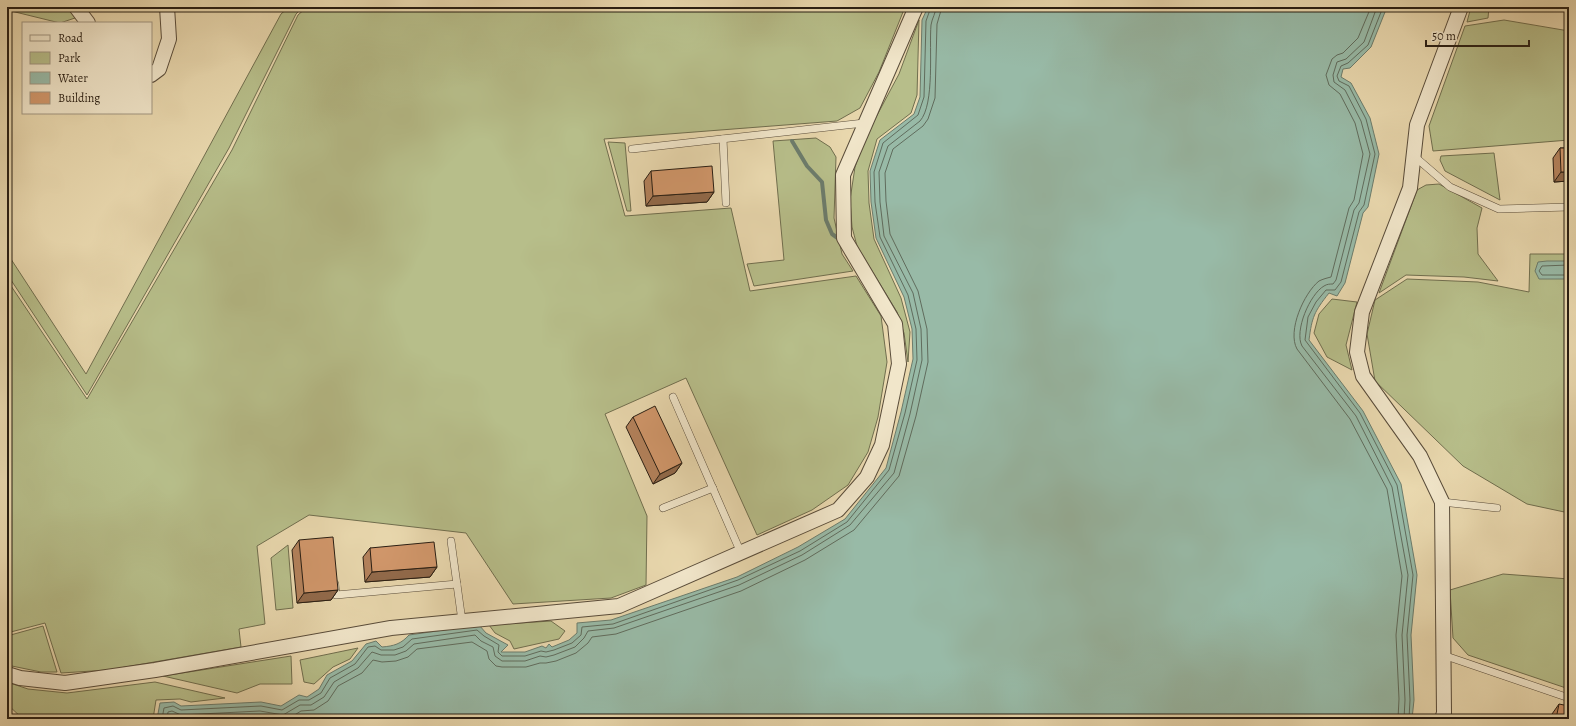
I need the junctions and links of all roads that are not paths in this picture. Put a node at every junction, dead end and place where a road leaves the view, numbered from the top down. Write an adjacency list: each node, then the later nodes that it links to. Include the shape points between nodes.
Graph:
1 (76, 7): 5 (street)
2 (167, 7): 6 (street, via 169,39 159,70)
3 (916, 7): 7 (street)
4 (1461, 7): 10 (street, via 1417,125)
5 (87, 22)
6 (152, 75)
7 (864, 123): 8 (lane); 19 (street, via 843,175 844,238 895,324 899,364 882,445 868,477 838,510)
8 (722, 139): 9 (lane); 11 (lane)
9 (632, 149)
10 (1414, 156): 12 (lane, via 1450,187 1498,209); 15 (street, via 1410,188 1362,312 1357,352 1363,376 1420,456)
11 (726, 203)
12 (1569, 206)
13 (673, 397): 14 (lane)
14 (712, 488): 16 (lane); 19 (lane)
15 (1442, 502): 17 (lane); 23 (street)
16 (663, 508)
17 (1497, 508)
18 (451, 541): 21 (lane)
19 (740, 553): 22 (street, via 619,606)
20 (334, 573): 21 (lane, via 336,595)
21 (457, 584): 22 (lane)
22 (462, 621): 24 (street, via 391,628 156,670 65,683)
23 (1443, 655): 25 (lane); 26 (street)
24 (7, 674)
25 (1569, 698)
26 (1442, 719)

